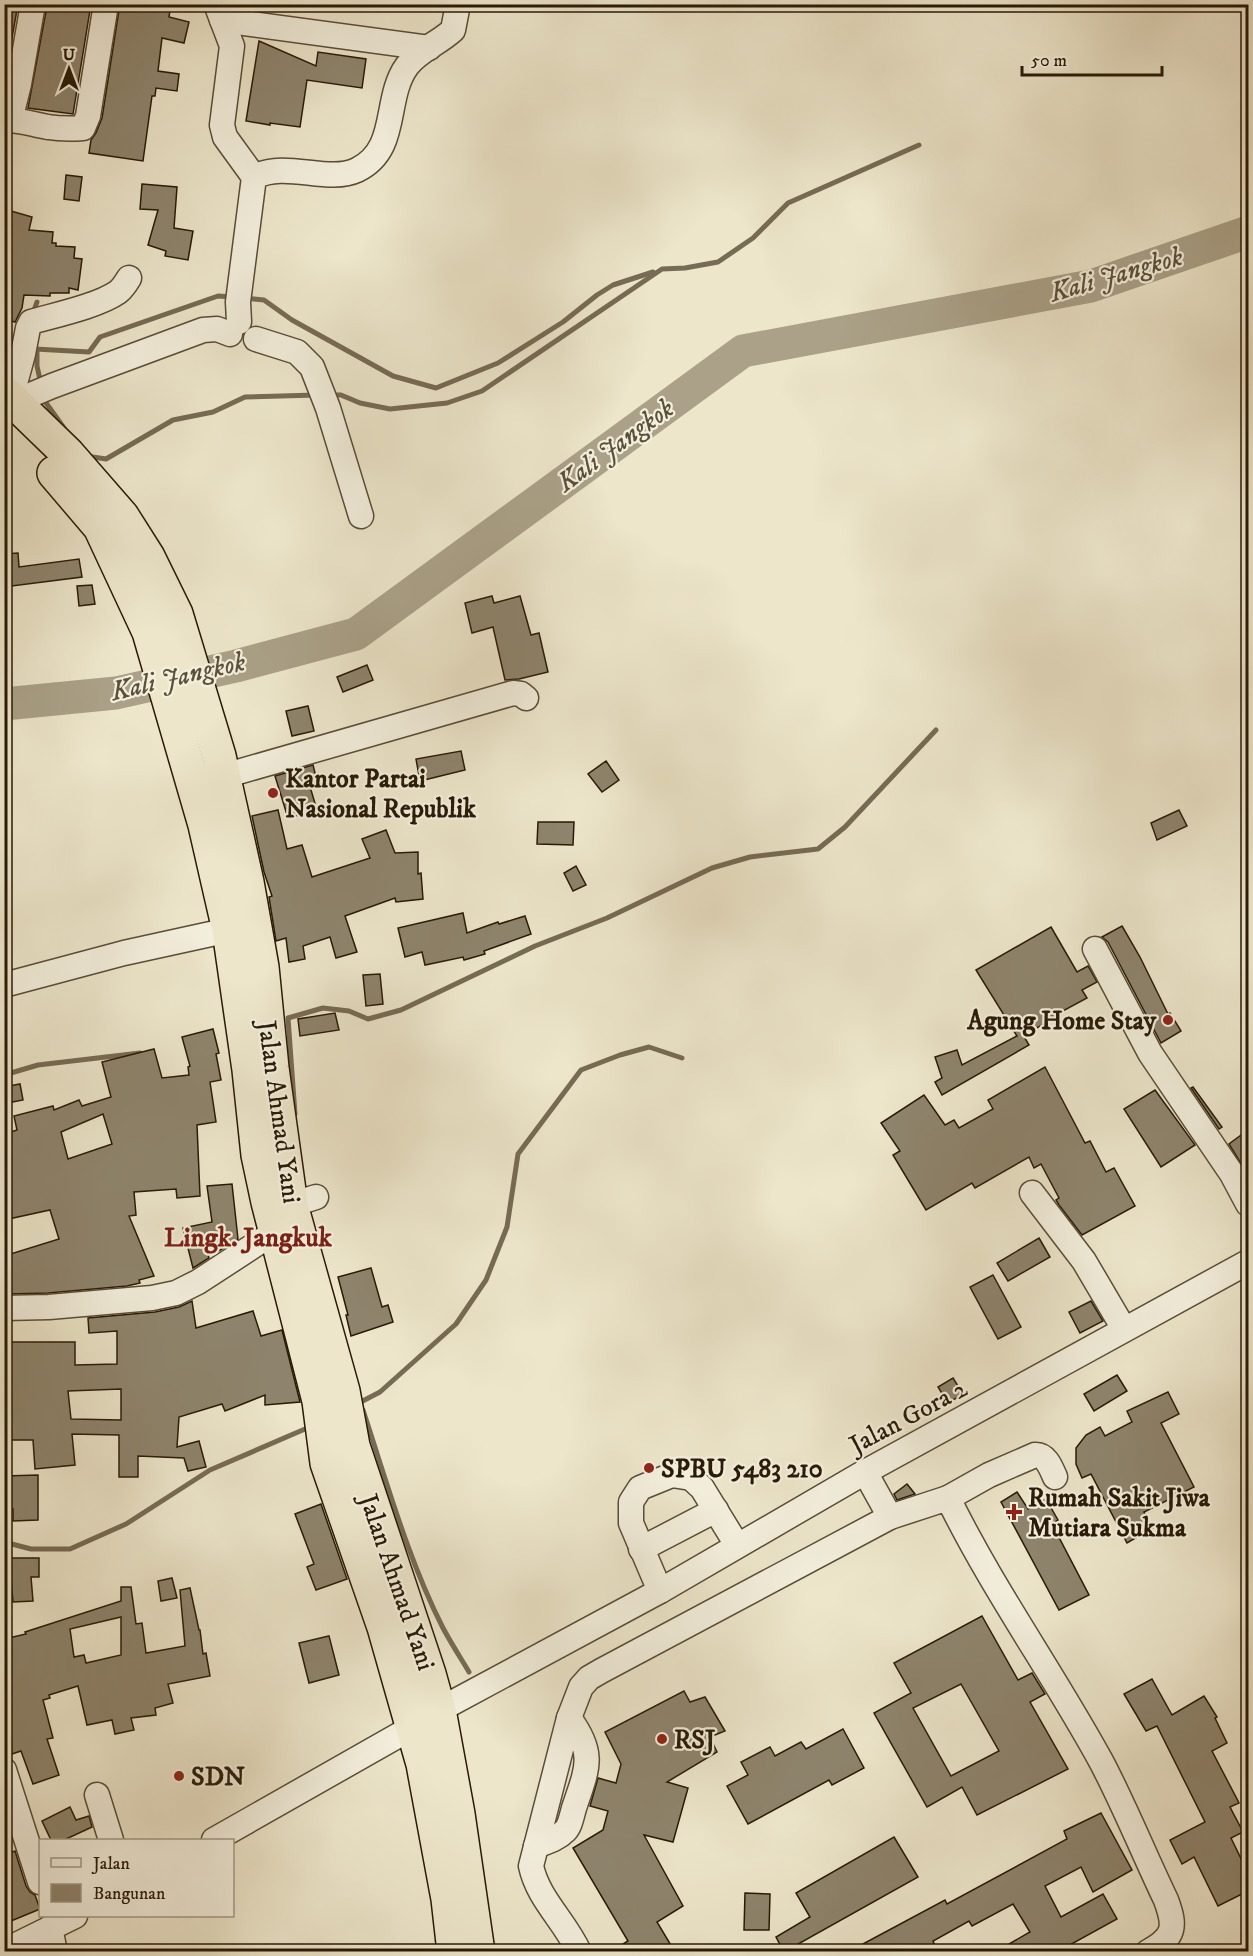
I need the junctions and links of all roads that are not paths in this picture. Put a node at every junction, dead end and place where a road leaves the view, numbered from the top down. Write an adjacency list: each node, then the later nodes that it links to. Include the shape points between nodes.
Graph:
1 (33, 4): 6 (street, via 19,84)
2 (106, 4): 6 (street, via 83,128)
3 (458, 4): 5 (street, via 453,30)
4 (219, 12): 5 (street); 7 (street, via 232,46 222,125 230,144)
5 (429, 48): 7 (street, via 406,67 383,145 369,162 343,174 273,170)
6 (7, 120)
7 (254, 177): 9 (street)
8 (129, 278): 10 (street, via 115,294 37,320 28,328)
9 (237, 312): 10 (street, via 217,329 203,330); 11 (street, via 232,341 237,346 252,345 256,339 297,352 312,367)
10 (20, 399): 13 (highway, Jalan Ahmad Yani, via 122,516 148,557 176,614); 14 (highway, via 39,456 100,527 149,632 205,825)
11 (361, 516)
12 (526, 698): 13 (street, via 513,693)
13 (222, 766): 23 (highway, Jalan Ahmad Yani, via 262,967 272,1068 302,1201)
14 (229, 930): 16 (street); 19 (highway, via 258,1155)
15 (1095, 949): 18 (street, via 1150,1053)
16 (4, 985)
17 (1032, 1193): 22 (street, via 1084,1261)
18 (1248, 1204)
19 (277, 1235): 21 (street, via 170,1294); 23 (highway)
20 (1248, 1263): 22 (street, Jalan Gora 2)
21 (4, 1308)
22 (1125, 1329): 24 (street, Jalan Gora 2)
23 (318, 1346): 32 (highway, Jalan Ahmad Yani, via 345,1470 429,1674)
24 (865, 1472): 28 (street); 29 (street, Jalan Gora 2)
25 (1055, 1477): 26 (street, via 1040,1454 989,1475)
26 (948, 1498): 28 (street); 43 (street, via 996,1588 1102,1764 1166,1900 1173,1923 1171,1933)
27 (716, 1510): 29 (street); 30 (street); 30 (street, via 691,1478 672,1475 640,1488 631,1502 631,1523)
28 (890, 1517): 42 (street, via 589,1678 581,1687 569,1718 581,1734 587,1768 568,1828 536,1846 531,1866 534,1880)
29 (737, 1545): 31 (street, Jalan Gora 2)
30 (641, 1549): 31 (street)
31 (660, 1591): 32 (street, Jalan Gora 2)
32 (426, 1719): 36 (street, Jalan Gora 2); 40 (highway, via 423,1764); 41 (highway, Jalan Ahmad Yani, via 458,1814)
33 (4, 1770): 37 (street)
34 (97, 1795): 35 (street)
35 (111, 1839)
36 (216, 1839)
37 (39, 1879)
38 (57, 1927): 39 (street)
39 (4, 1951)
40 (454, 1952)
41 (478, 1952)
42 (579, 1952)
43 (1148, 1952)

